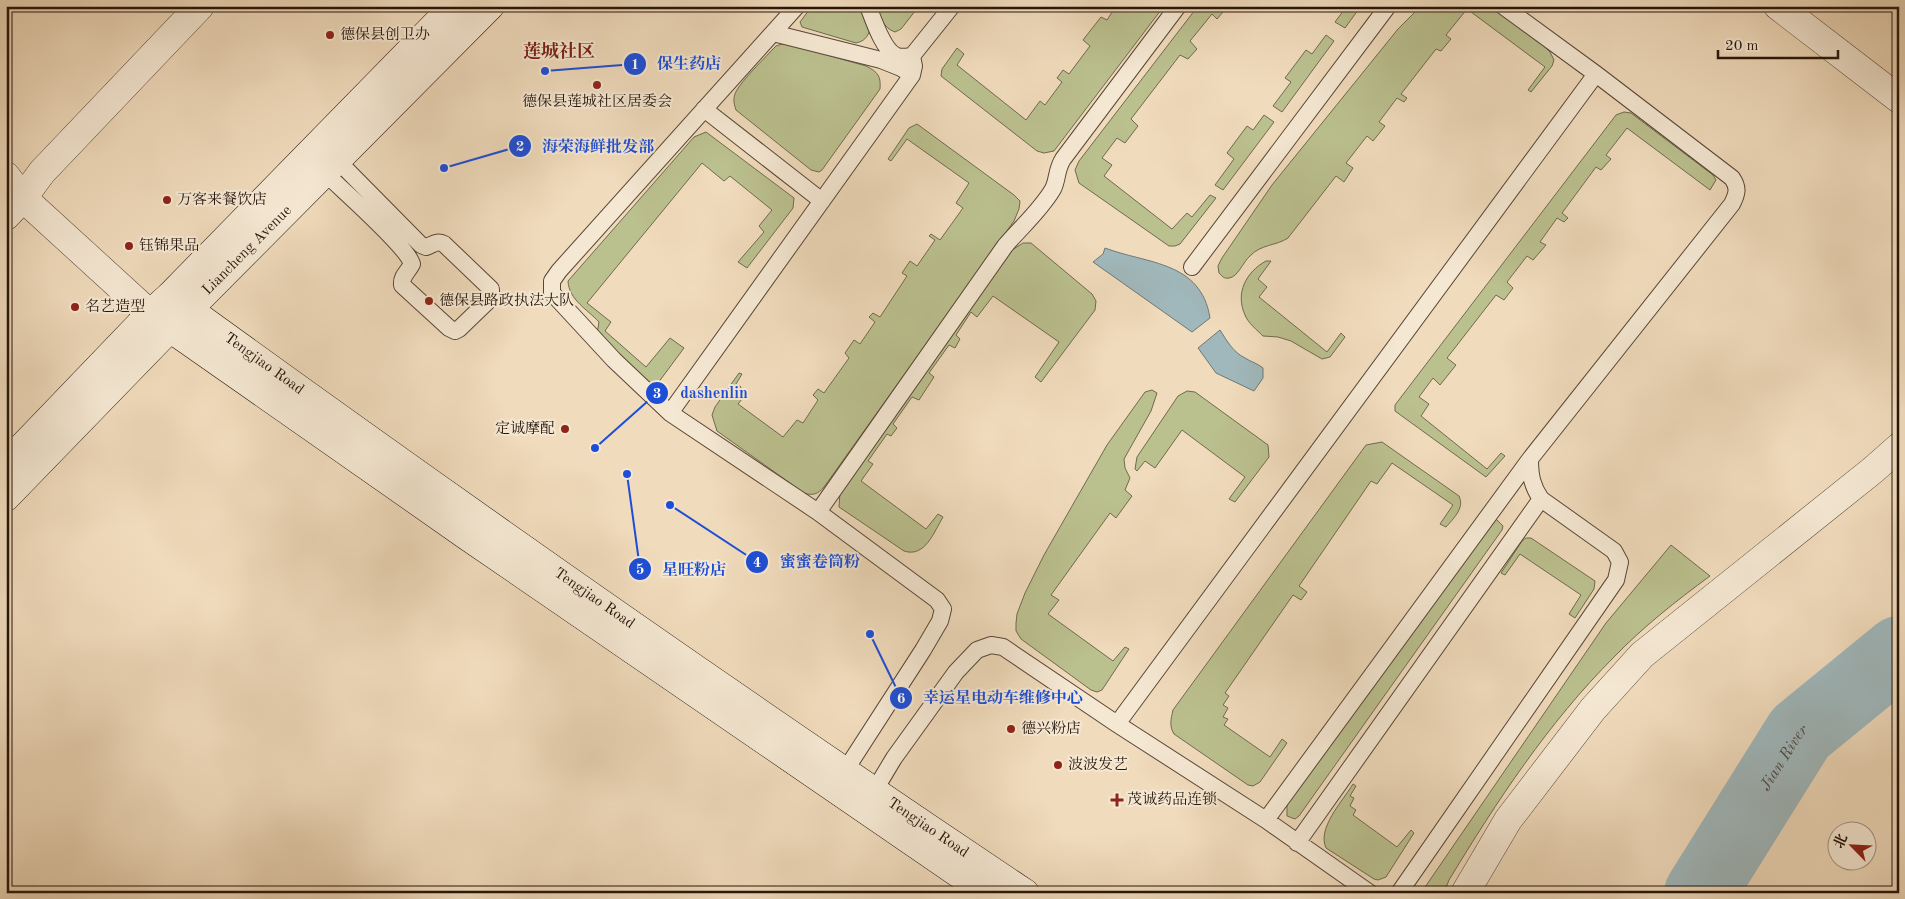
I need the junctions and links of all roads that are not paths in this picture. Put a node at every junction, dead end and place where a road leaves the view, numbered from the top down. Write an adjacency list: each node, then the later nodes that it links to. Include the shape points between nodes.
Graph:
1 (200, 6): 20 (main road, via 42,172)
2 (490, 6): 17 (main road, Liancheng Avenue)
3 (797, 6): 11 (lane)
4 (868, 6): 12 (lane, via 887,48 900,57)
5 (952, 6): 12 (lane)
6 (1178, 6): 29 (lane, via 1063,159 1057,168 1052,191 1005,246)
7 (1388, 6): 21 (lane)
8 (1503, 6): 13 (lane)
9 (1778, 6): 15 (main road)
10 (447, 8): 22 (main road, Liancheng Avenue)
11 (772, 34): 14 (lane, via 881,60); 16 (lane)
12 (912, 56): 14 (lane)
13 (1596, 74): 25 (lane, via 1732,178 1737,194); 30 (lane)
14 (912, 75): 19 (lane)
15 (1899, 99)
16 (704, 109): 19 (lane); 23 (lane, via 552,280 552,292 614,360)
17 (331, 166): 17 (lane, via 410,258 412,264 402,285 449,328 459,329 488,301 490,290 444,244 421,245); 22 (main road, Liancheng Avenue)
18 (6, 176): 20 (main road, Tengjiao Road)
19 (822, 201): 23 (lane)
20 (15, 207): 22 (main road, Tengjiao Road)
21 (1192, 267)
22 (170, 312): 26 (main road, Liancheng Avenue); 27 (main road, Liancheng Avenue); 31 (main road, Tengjiao Road)
23 (670, 414): 29 (lane)
24 (1899, 447): 39 (main road, via 1642,655 1593,709 1508,820)
25 (1530, 459): 28 (lane, via 1530,476); 33 (lane)
26 (6, 464)
27 (6, 497)
28 (1541, 499): 34 (lane); 38 (lane, via 1614,551 1620,562 1616,580)
29 (818, 512): 31 (lane, via 937,600 943,609 940,621 923,650)
30 (1117, 724): 32 (lane, via 1003,647 991,645 978,650 956,672 894,758); 33 (lane)
31 (839, 780): 32 (main road, Tengjiao Road)
32 (869, 800): 35 (main road, Tengjiao Road); 36 (main road, Tengjiao Road)
33 (1266, 820): 34 (lane)
34 (1297, 843): 37 (lane)
35 (987, 893)
36 (1025, 893)
37 (1370, 893)
38 (1399, 893)
39 (1465, 893)

